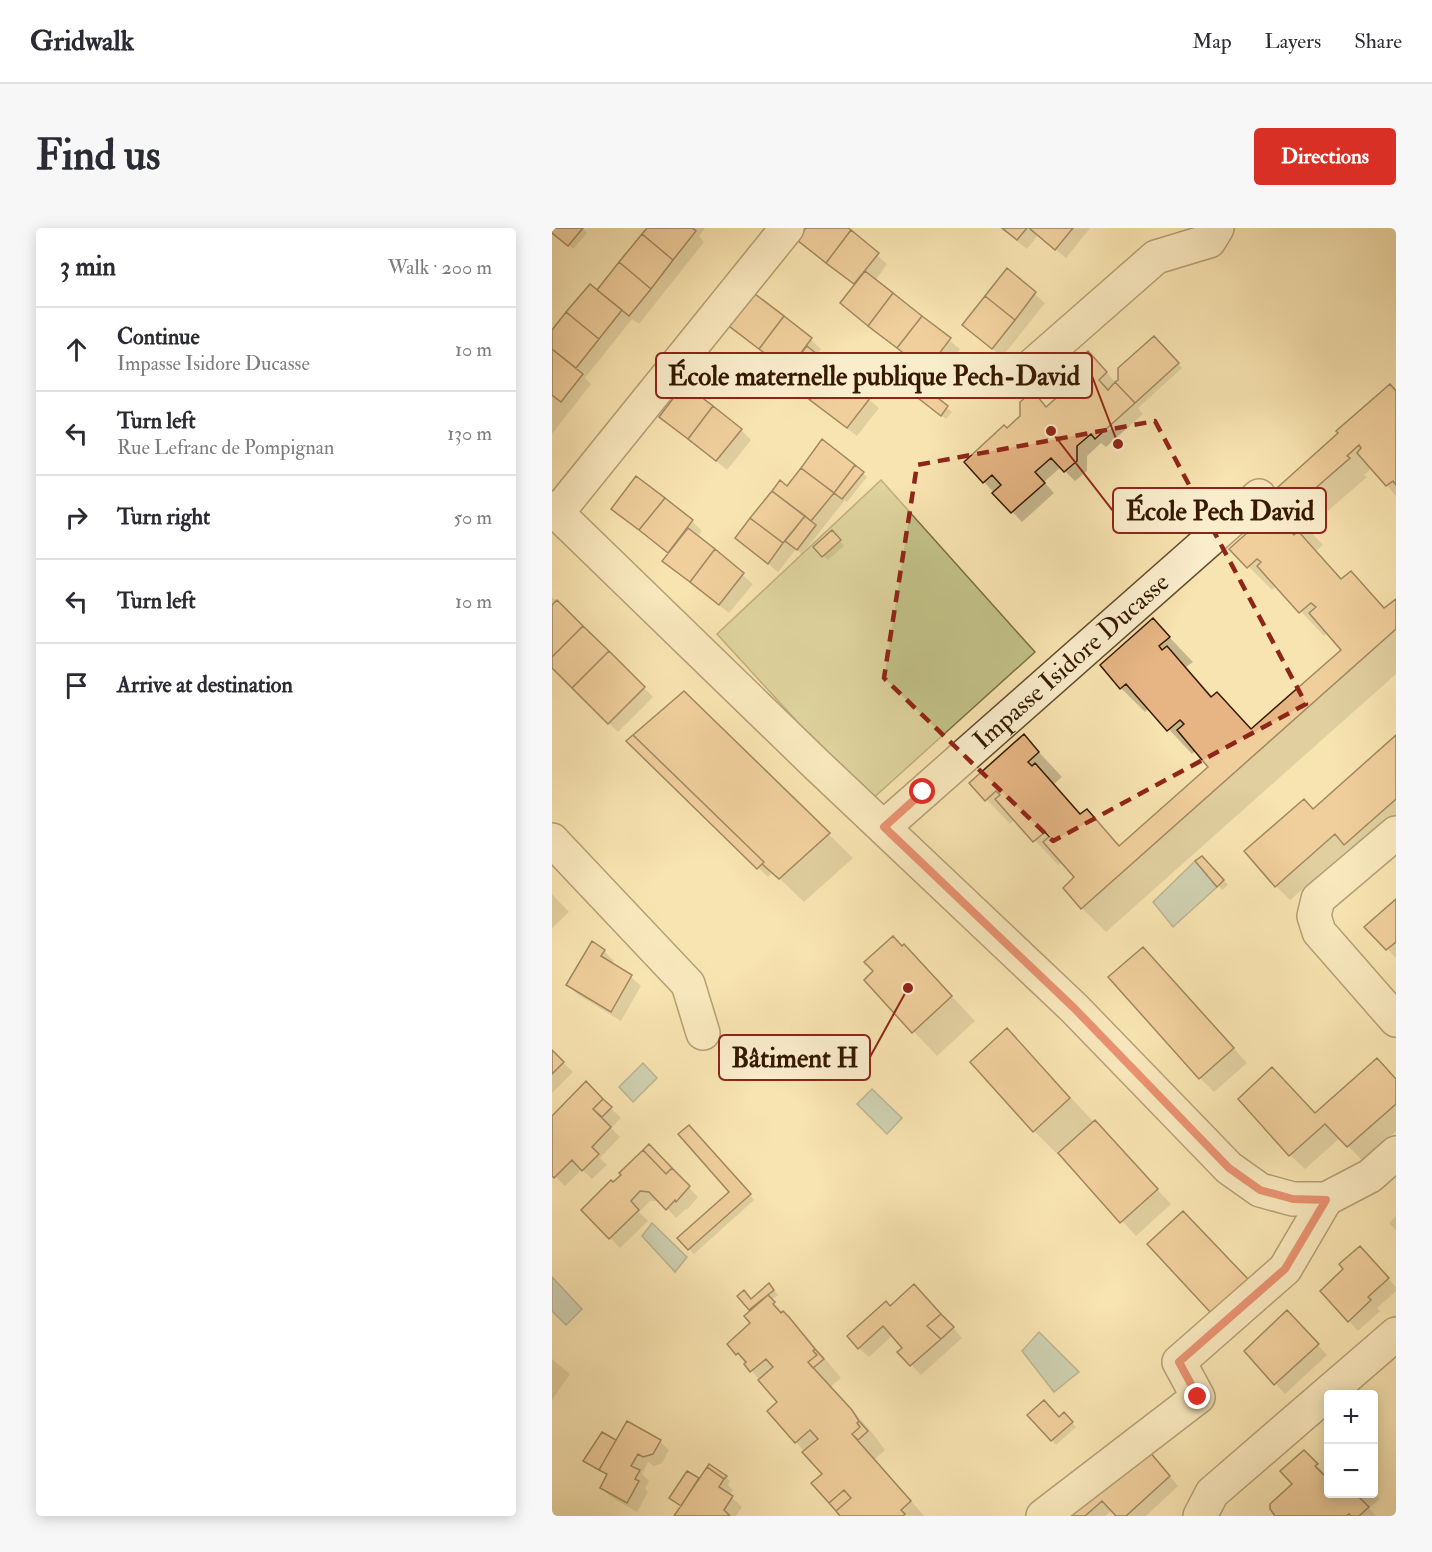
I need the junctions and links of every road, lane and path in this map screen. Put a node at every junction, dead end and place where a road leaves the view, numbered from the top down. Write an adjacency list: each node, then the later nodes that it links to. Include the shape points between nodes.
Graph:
1 (787, 228): 5 (street)
2 (1213, 234): 3 (street, via 1156,257)
3 (1034, 364)
4 (1259, 496): 6 (street, Impasse Isidore Ducasse)
5 (555, 511): 6 (street)
6 (884, 827): 12 (street, via 1074,1008 1229,1168 1260,1190 1293,1199)
7 (1396, 833): 9 (street, via 1318,899 1314,916 1319,932)
8 (552, 840): 10 (street, via 688,984)
9 (1396, 1020)
10 (703, 1033)
11 (1396, 1153): 12 (street, via 1370,1176)
12 (1326, 1200): 14 (street, via 1285,1269 1179,1362 1198,1397)
13 (1396, 1334): 15 (street, via 1212,1493)
14 (1043, 1516)
15 (1200, 1516)

